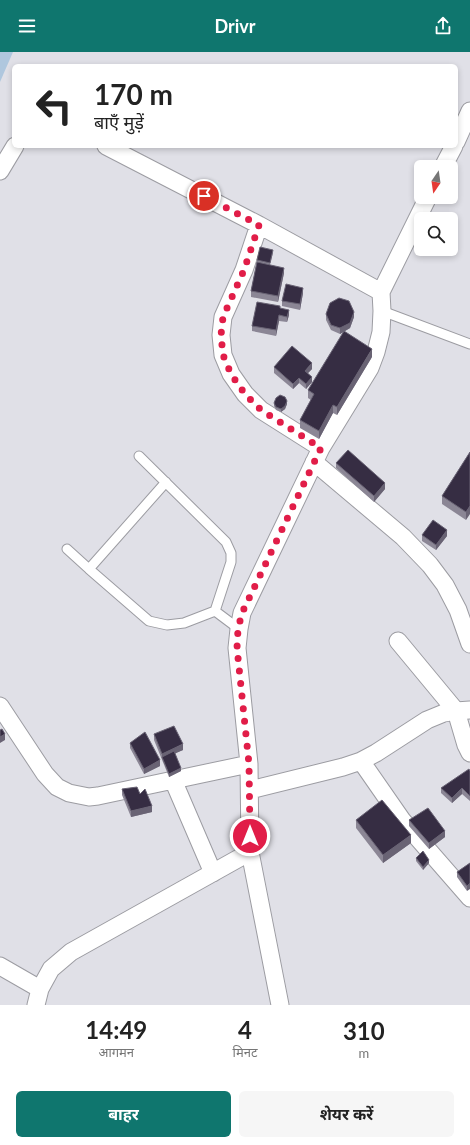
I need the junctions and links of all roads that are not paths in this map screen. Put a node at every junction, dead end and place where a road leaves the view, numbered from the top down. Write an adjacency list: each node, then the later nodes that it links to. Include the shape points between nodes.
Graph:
1 (470, 110): 2 (street)
2 (458, 137)
3 (14, 148): 7 (street)
4 (110, 148): 9 (street)
5 (453, 148): 6 (street)
6 (447, 160)
7 (0, 171)
8 (425, 204): 10 (street)
9 (259, 225): 10 (street); 13 (street, via 244,270 223,317 223,355 231,374 245,394)
10 (381, 292): 11 (street)
11 (382, 310): 12 (lane); 13 (street, via 381,332 370,368)
12 (470, 344)
13 (317, 455): 19 (street, via 242,613); 21 (street, via 430,565 445,585 458,610)
14 (140, 456): 15 (lane)
15 (166, 482): 17 (lane); 18 (lane, via 226,542 231,552 231,562)
16 (67, 549): 17 (lane)
17 (89, 570): 18 (lane, via 149,621 167,625 184,623)
18 (215, 611): 19 (lane)
19 (238, 629): 26 (street, via 237,648)
20 (398, 641): 23 (street)
21 (470, 644)
22 (0, 706): 27 (street, via 45,774 57,787 69,793 89,797)
23 (463, 711): 24 (street, via 466,745); 25 (street, via 444,713 427,720)
24 (470, 752)
25 (360, 761): 28 (street); 31 (street, via 407,826)
26 (249, 764): 27 (street); 28 (street)
27 (173, 780): 30 (street)
28 (250, 790): 29 (street)
29 (250, 852): 30 (street); 34 (street)
30 (213, 873): 33 (street, via 71,952 51,970)
31 (470, 898)
32 (0, 966): 33 (street)
33 (38, 997)
34 (280, 1005)

